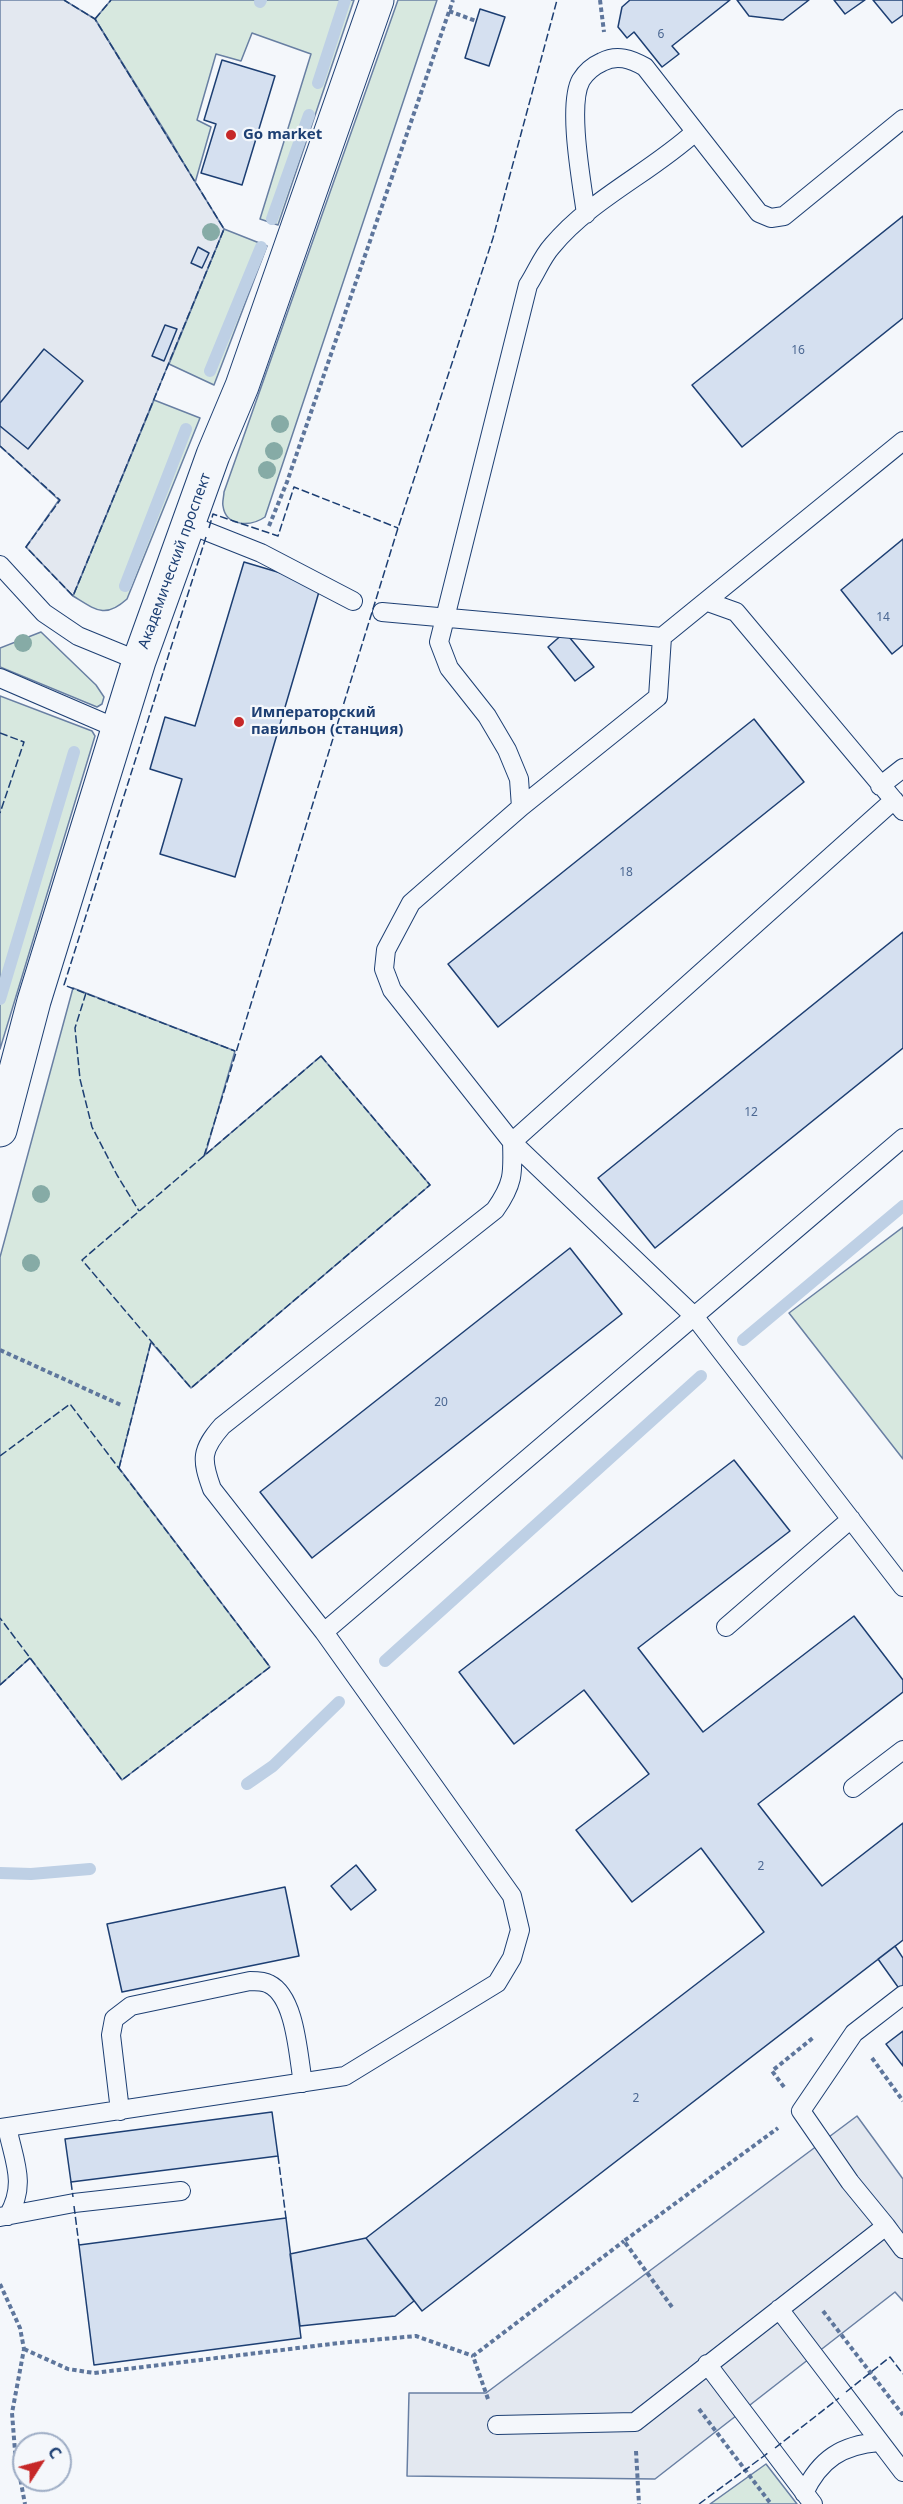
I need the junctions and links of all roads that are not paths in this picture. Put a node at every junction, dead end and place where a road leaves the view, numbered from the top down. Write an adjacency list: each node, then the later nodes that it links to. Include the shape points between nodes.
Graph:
1 (377, 0): 6 (street, Академический проспект, via 242,386)
2 (903, 119): 3 (lane, via 784,216 771,218 759,213)
3 (694, 132): 4 (lane); 4 (lane, via 645,68 629,58 607,59 593,66 580,81 576,105 577,151)
4 (586, 214): 11 (lane, via 551,246 528,285)
5 (903, 441): 9 (lane)
6 (188, 524): 8 (lane, via 261,553); 13 (street, Академический проспект)
7 (0, 565): 13 (lane, via 44,613 78,636)
8 (353, 601)
9 (708, 602): 12 (lane); 17 (lane, via 736,612)
10 (382, 612): 11 (lane)
11 (443, 617): 12 (lane); 19 (lane, via 439,642 449,668 487,716 507,750 519,779)
12 (662, 638): 19 (lane, via 658,697)
13 (139, 660): 15 (street, Академический проспект)
14 (0, 678): 15 (lane)
15 (116, 728): 20 (street, Академический проспект, via 34,1001)
16 (903, 768): 17 (lane)
17 (880, 786): 18 (lane)
18 (899, 805): 22 (lane)
19 (521, 807): 22 (lane, via 411,903 386,950 384,969 392,990)
20 (0, 1130)
21 (903, 1138): 23 (lane)
22 (512, 1142): 23 (lane); 27 (lane, via 513,1174 508,1192 495,1210 222,1426 208,1442 204,1466 212,1489)
23 (694, 1316): 24 (lane); 27 (lane)
24 (851, 1519): 25 (lane); 26 (lane)
25 (903, 1587)
26 (726, 1627)
27 (324, 1632): 31 (lane, via 512,1896 520,1930 512,1958 497,1983 345,2076)
28 (903, 1750): 29 (lane)
29 (853, 1788)
30 (903, 1995): 36 (lane, via 854,2033 801,2111)
31 (303, 2083): 32 (lane); 32 (lane, via 289,2008 268,1983 250,1981 131,2006 114,2019 111,2035)
32 (120, 2111): 33 (lane)
33 (4, 2128): 35 (lane, via 20,2185 16,2202)
34 (181, 2191): 35 (lane, via 74,2203)
35 (4, 2217)
36 (886, 2226): 37 (lane); 38 (lane)
37 (903, 2249)
38 (779, 2309): 39 (lane); 41 (lane)
39 (707, 2364): 40 (lane, via 635,2422); 43 (lane)
40 (496, 2425)
41 (879, 2442): 42 (lane); 43 (lane, via 860,2443 820,2466)
42 (903, 2472)
43 (808, 2498)

